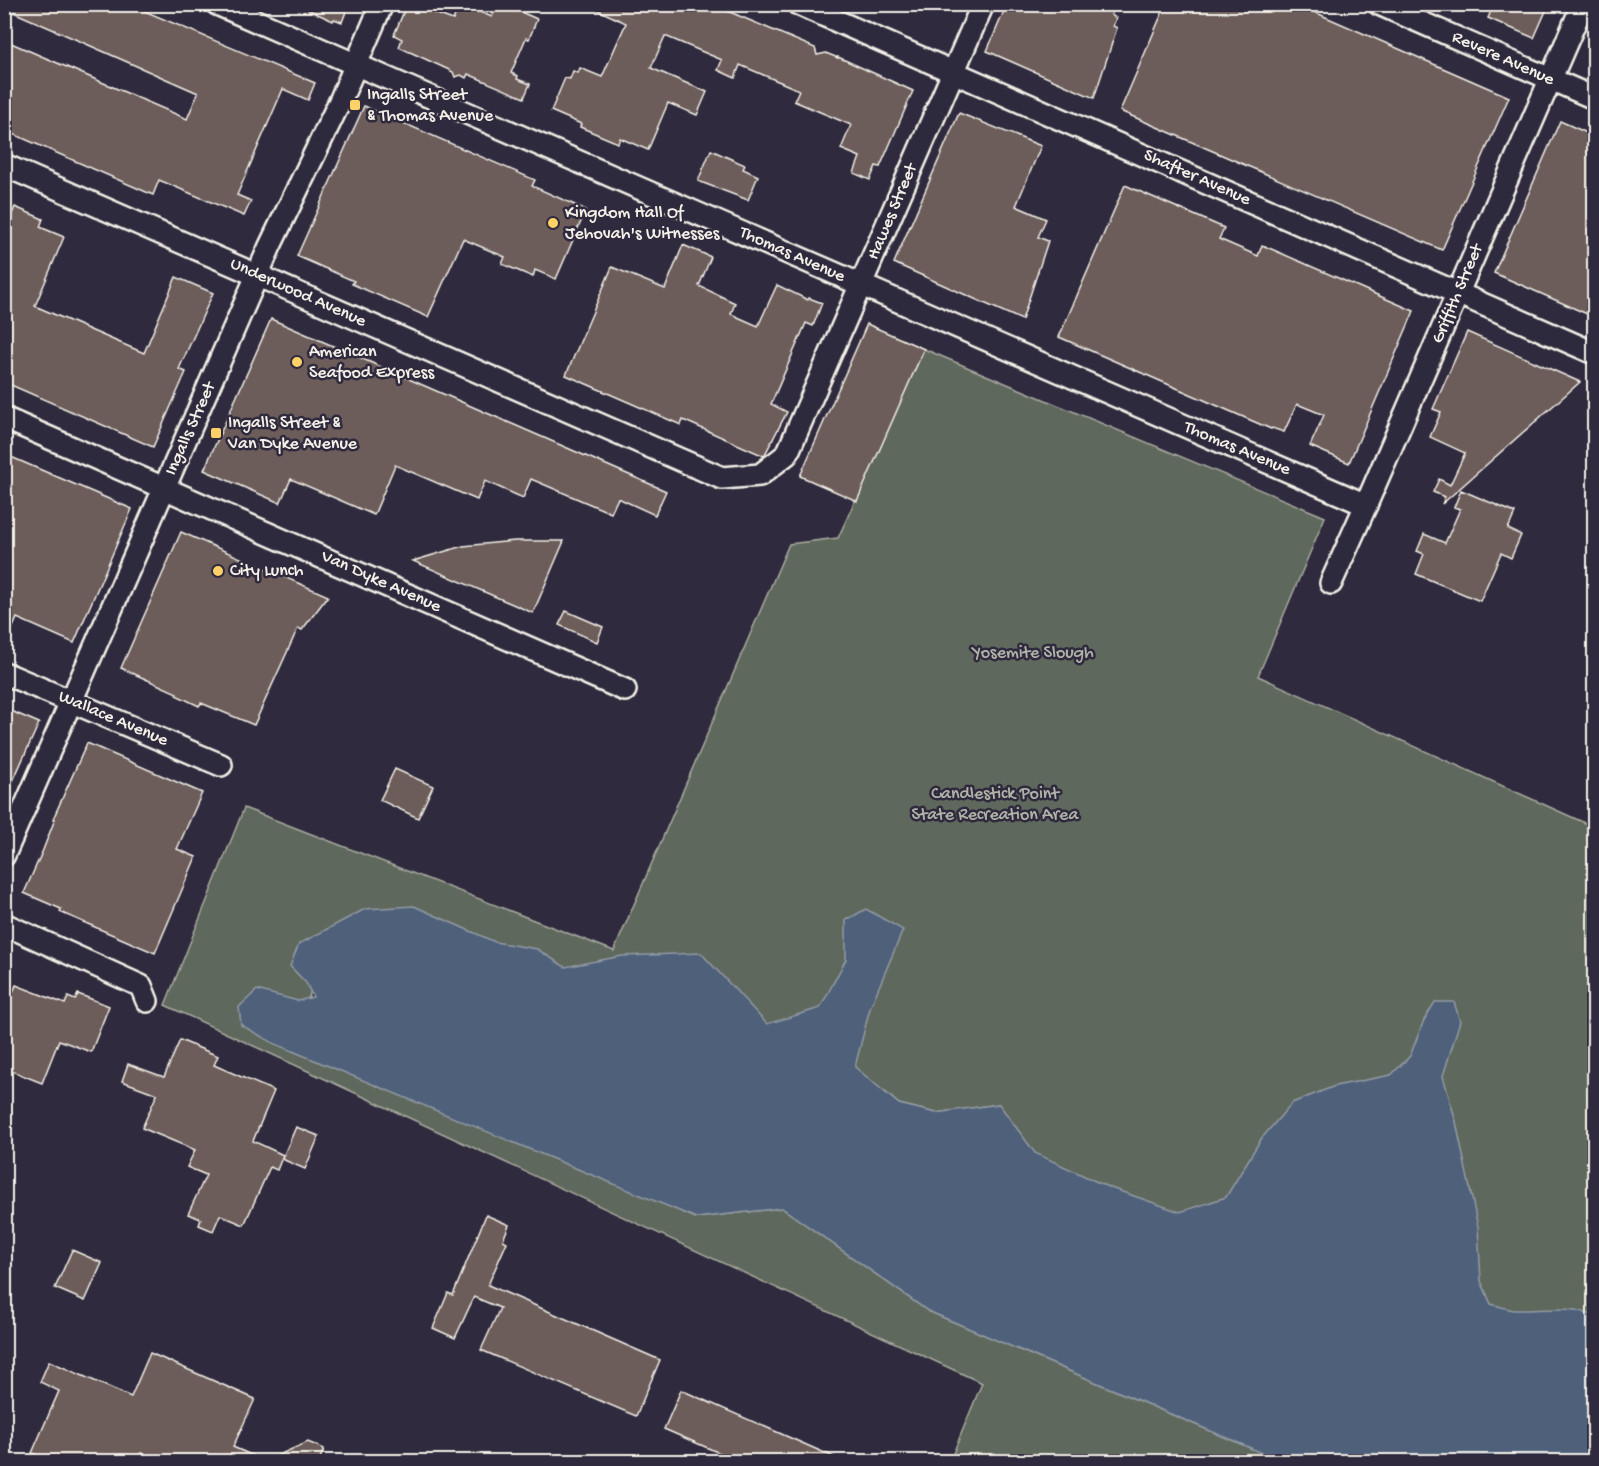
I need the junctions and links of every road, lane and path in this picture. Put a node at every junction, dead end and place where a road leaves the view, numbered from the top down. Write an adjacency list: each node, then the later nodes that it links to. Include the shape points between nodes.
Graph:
1 (217, 4): 7 (street, Thomas Avenue)
2 (382, 4): 7 (street, Ingalls Street)
3 (798, 4): 8 (street, Shafter Avenue)
4 (983, 4): 8 (street, Hawes Street)
5 (1379, 4): 9 (street, Revere Avenue)
6 (1583, 4): 9 (street, Griffith Street)
7 (356, 65): 12 (street, Ingalls Street); 13 (street, Thomas Avenue)
8 (954, 72): 13 (street, Hawes Street); 14 (street, Shafter Avenue)
9 (1550, 79): 10 (street, Revere Avenue); 14 (street, Griffith Street)
10 (1594, 98)
11 (4, 165): 12 (street, Underwood Avenue)
12 (258, 275): 17 (street, Underwood Avenue, via 723,478); 18 (street, Ingalls Street)
13 (861, 285): 17 (street, Hawes Street, via 787,454); 19 (street, Thomas Avenue)
14 (1459, 292): 15 (street, Shafter Avenue); 19 (street, Griffith Street)
15 (1594, 353)
16 (4, 418): 18 (street, Van Dyke Avenue)
17 (760, 475)
18 (165, 488): 22 (street, Van Dyke Avenue); 23 (street, Ingalls Street)
19 (1366, 506): 20 (street, Griffith Street)
20 (1331, 583)
21 (4, 673): 23 (street, Wallace Avenue)
22 (625, 690)
23 (72, 701): 24 (street, Wallace Avenue); 25 (street, Ingalls Street)
24 (221, 765)
25 (4, 855)
26 (4, 924): 27 (street)
27 (144, 993)

